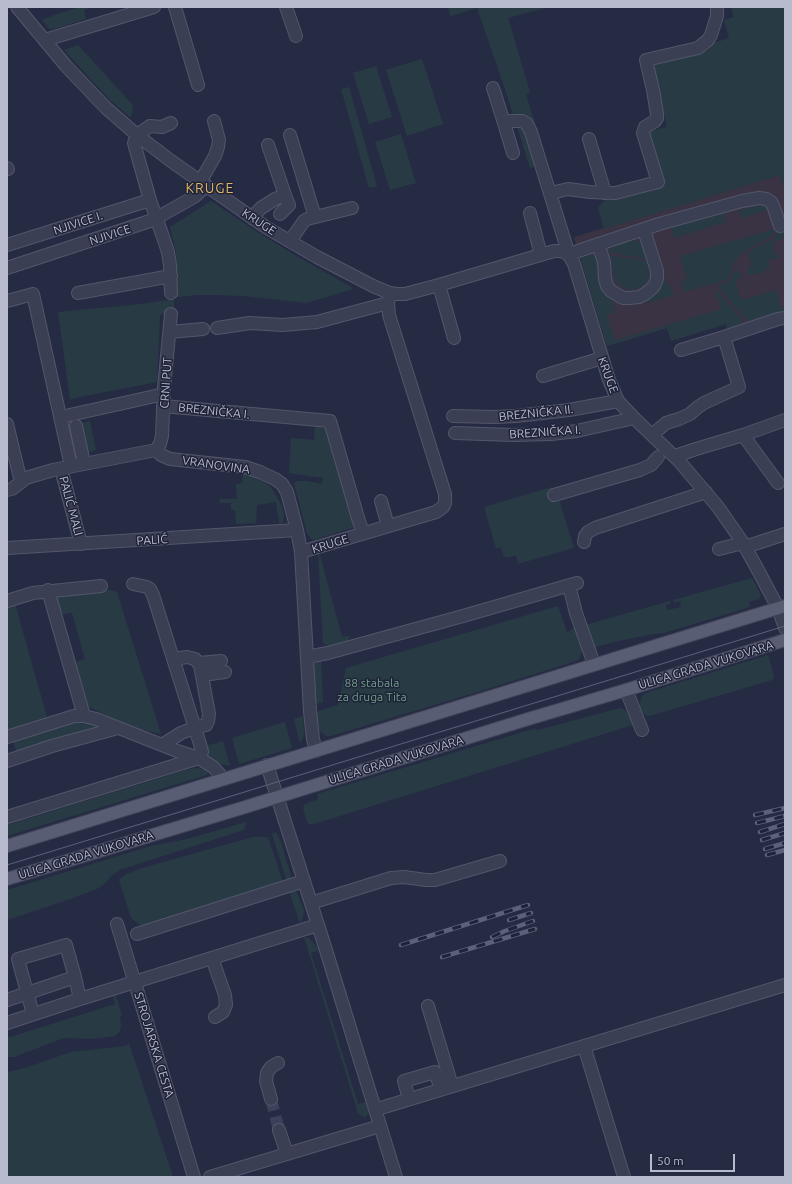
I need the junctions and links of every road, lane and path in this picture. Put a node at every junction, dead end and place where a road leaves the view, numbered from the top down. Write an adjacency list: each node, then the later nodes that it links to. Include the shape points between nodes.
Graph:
1 (154, 7): 7 (street)
2 (175, 7): 8 (street)
3 (286, 7): 6 (street)
4 (717, 7): 20 (street, via 711,35 698,48 646,60 657,118 645,127 644,133 658,182 615,193)
5 (23, 8): 7 (street, KRUGE)
6 (296, 36)
7 (45, 40): 13 (street, KRUGE, via 91,93)
8 (198, 85)
9 (493, 88): 11 (street)
10 (214, 121): 18 (street, via 218,146)
11 (504, 123): 17 (street); 19 (street, via 522,121 527,124 532,132)
12 (171, 124): 13 (street, via 162,127 150,126)
13 (137, 135): 18 (street, KRUGE); 22 (street, via 134,146)
14 (290, 135): 26 (street)
15 (589, 139): 20 (street)
16 (268, 145): 21 (street)
17 (513, 153)
18 (203, 184): 27 (street, NJIVICE, via 194,196); 28 (street, KRUGE)
19 (551, 193): 20 (street, via 568,189); 35 (street)
20 (604, 193)
21 (285, 195): 24 (street, via 289,205); 28 (street, via 261,208)
22 (150, 200): 27 (street); 33 (street, NJIVICE I.)
23 (352, 208): 26 (street)
24 (280, 214)
25 (530, 214): 34 (street)
26 (315, 217): 31 (street, via 304,221)
27 (157, 218): 36 (street, NJIVICE); 37 (street, via 168,252)
28 (253, 219): 31 (street, KRUGE)
29 (785, 225): 30 (street, via 780,226 771,202 759,198)
30 (644, 230): 32 (street); 32 (street, via 657,271 657,279 650,290 639,296 623,298 611,291 605,279 604,262)
31 (290, 242): 41 (street, KRUGE)
32 (598, 244): 35 (street)
33 (7, 245)
34 (541, 255): 35 (street, KRUGE, via 558,251); 38 (street, KRUGE)
35 (569, 255): 51 (street, KRUGE, via 574,264)
36 (7, 268)
37 (171, 276): 39 (street); 40 (street)
38 (439, 285): 41 (street, KRUGE); 49 (street)
39 (78, 293)
40 (171, 293)
41 (389, 298): 45 (street, via 317,322 283,325 250,323); 75 (street, KRUGE, via 389,315 445,500 443,507 436,512)
42 (7, 301): 56 (street, PALIĆ MALI, via 33,294)
43 (171, 314): 47 (street, CRNI PUT)
44 (785, 318): 48 (street)
45 (217, 328)
46 (203, 329): 47 (street)
47 (170, 332): 53 (street, CRNI PUT)
48 (724, 337): 50 (street); 62 (street, via 739,387 704,403 690,414 666,423)
49 (454, 338)
50 (681, 350)
51 (602, 358): 52 (street); 54 (street, KRUGE)
52 (543, 376)
53 (164, 400): 56 (street, BREZNIČKA I.); 64 (street, CRNI PUT, via 162,436); 77 (street, BREZNIČKA I., via 330,421)
54 (618, 401): 55 (street, BREZNIČKA II., via 516,416); 57 (street, KRUGE)
55 (454, 416)
56 (61, 417): 68 (street, PALIĆ MALI)
57 (634, 418): 61 (street, BREZNIČKA I., via 551,434); 62 (street, KRUGE)
58 (785, 420): 63 (street)
59 (7, 424): 69 (street, via 19,474)
60 (76, 426): 67 (street)
61 (455, 433)
62 (652, 435): 65 (street, KRUGE)
63 (743, 435): 65 (street); 70 (street)
64 (156, 450): 67 (street); 76 (street, VRANOVINA, via 170,459 244,467 275,479 287,492)
65 (675, 456): 72 (street, KRUGE)
66 (658, 457): 73 (street, via 651,465 640,470)
67 (84, 463): 68 (street)
68 (66, 467): 69 (street); 80 (street, PALIĆ MALI)
69 (23, 480): 71 (street)
70 (778, 483)
71 (7, 490)
72 (706, 492): 79 (street, via 595,528 588,532); 81 (street, KRUGE)
73 (554, 495)
74 (381, 501): 75 (street)
75 (388, 526): 77 (street, KRUGE)
76 (297, 530): 80 (street, PALIĆ); 84 (street, VRANOVINA)
77 (363, 533): 84 (street, KRUGE)
78 (785, 534): 81 (street)
79 (584, 542)
80 (81, 544): 82 (street, PALIĆ)
81 (744, 545): 83 (street); 89 (street, KRUGE)
82 (7, 548)
83 (719, 549)
84 (301, 552): 92 (street, VRANOVINA)
85 (133, 584): 93 (street, via 150,589)
86 (101, 586): 87 (street)
87 (48, 590): 88 (street); 100 (street)
88 (7, 601)
89 (782, 607): 90 (street, KRUGE); 96 (main road)
90 (785, 628)
91 (785, 640): 99 (main road, ULICA GRADA VUKOVARA)
92 (308, 657): 96 (street, via 573,584 576,613); 106 (street, VRANOVINA, via 310,711)
93 (173, 659): 95 (street, via 187,657 195,659); 102 (street)
94 (221, 660): 95 (street)
95 (198, 663): 98 (street)
96 (594, 664): 106 (main road)
97 (225, 672): 98 (street)
98 (202, 675): 102 (street, via 208,721 206,725)
99 (626, 690): 103 (street); 111 (main road, ULICA GRADA VUKOVARA)
100 (84, 716): 101 (street); 104 (street, via 74,716)
101 (118, 728): 105 (street); 108 (street)
102 (194, 728): 105 (street); 107 (street, via 202,752)
103 (642, 730)
104 (7, 736)
105 (162, 745): 107 (street)
106 (316, 750): 109 (main road)
107 (199, 758): 110 (street, via 213,767); 112 (street)
108 (7, 761)
109 (267, 766): 110 (main road); 111 (street)
110 (224, 779): 113 (main road)
111 (277, 797): 115 (main road, ULICA GRADA VUKOVARA); 116 (street)
112 (7, 817)
113 (7, 846)
114 (500, 861): 117 (street, via 435,880 392,878)
115 (7, 879)
116 (304, 882): 117 (street); 120 (street)
117 (311, 903): 119 (street)
118 (117, 924): 123 (street)
119 (318, 925): 121 (street, STROJARSKA CESTA); 137 (street)
120 (137, 934)
121 (212, 958): 123 (street, STROJARSKA CESTA); 130 (street, via 226,1004 223,1012)
122 (75, 978): 125 (street); 125 (street, via 66,945 18,960); 126 (street)
123 (134, 982): 126 (street); 141 (street, STROJARSKA CESTA)
124 (785, 985): 132 (street)
125 (27, 994): 127 (street); 129 (street)
126 (80, 999): 129 (street)
127 (7, 1000)
128 (428, 1006): 134 (street)
129 (33, 1014): 131 (street)
130 (215, 1017)
131 (7, 1023)
132 (584, 1046): 134 (street); 144 (street)
133 (278, 1064): 136 (street, via 271,1067 267,1073)
134 (446, 1087): 135 (street); 135 (street, via 435,1072 404,1081)
135 (410, 1098): 137 (street)
136 (270, 1099)
137 (375, 1108): 138 (street)
138 (380, 1126): 140 (street); 143 (street)
139 (280, 1130): 140 (street)
140 (287, 1154): 142 (street)
141 (194, 1177)
142 (210, 1177)
143 (396, 1177)
144 (624, 1177)

